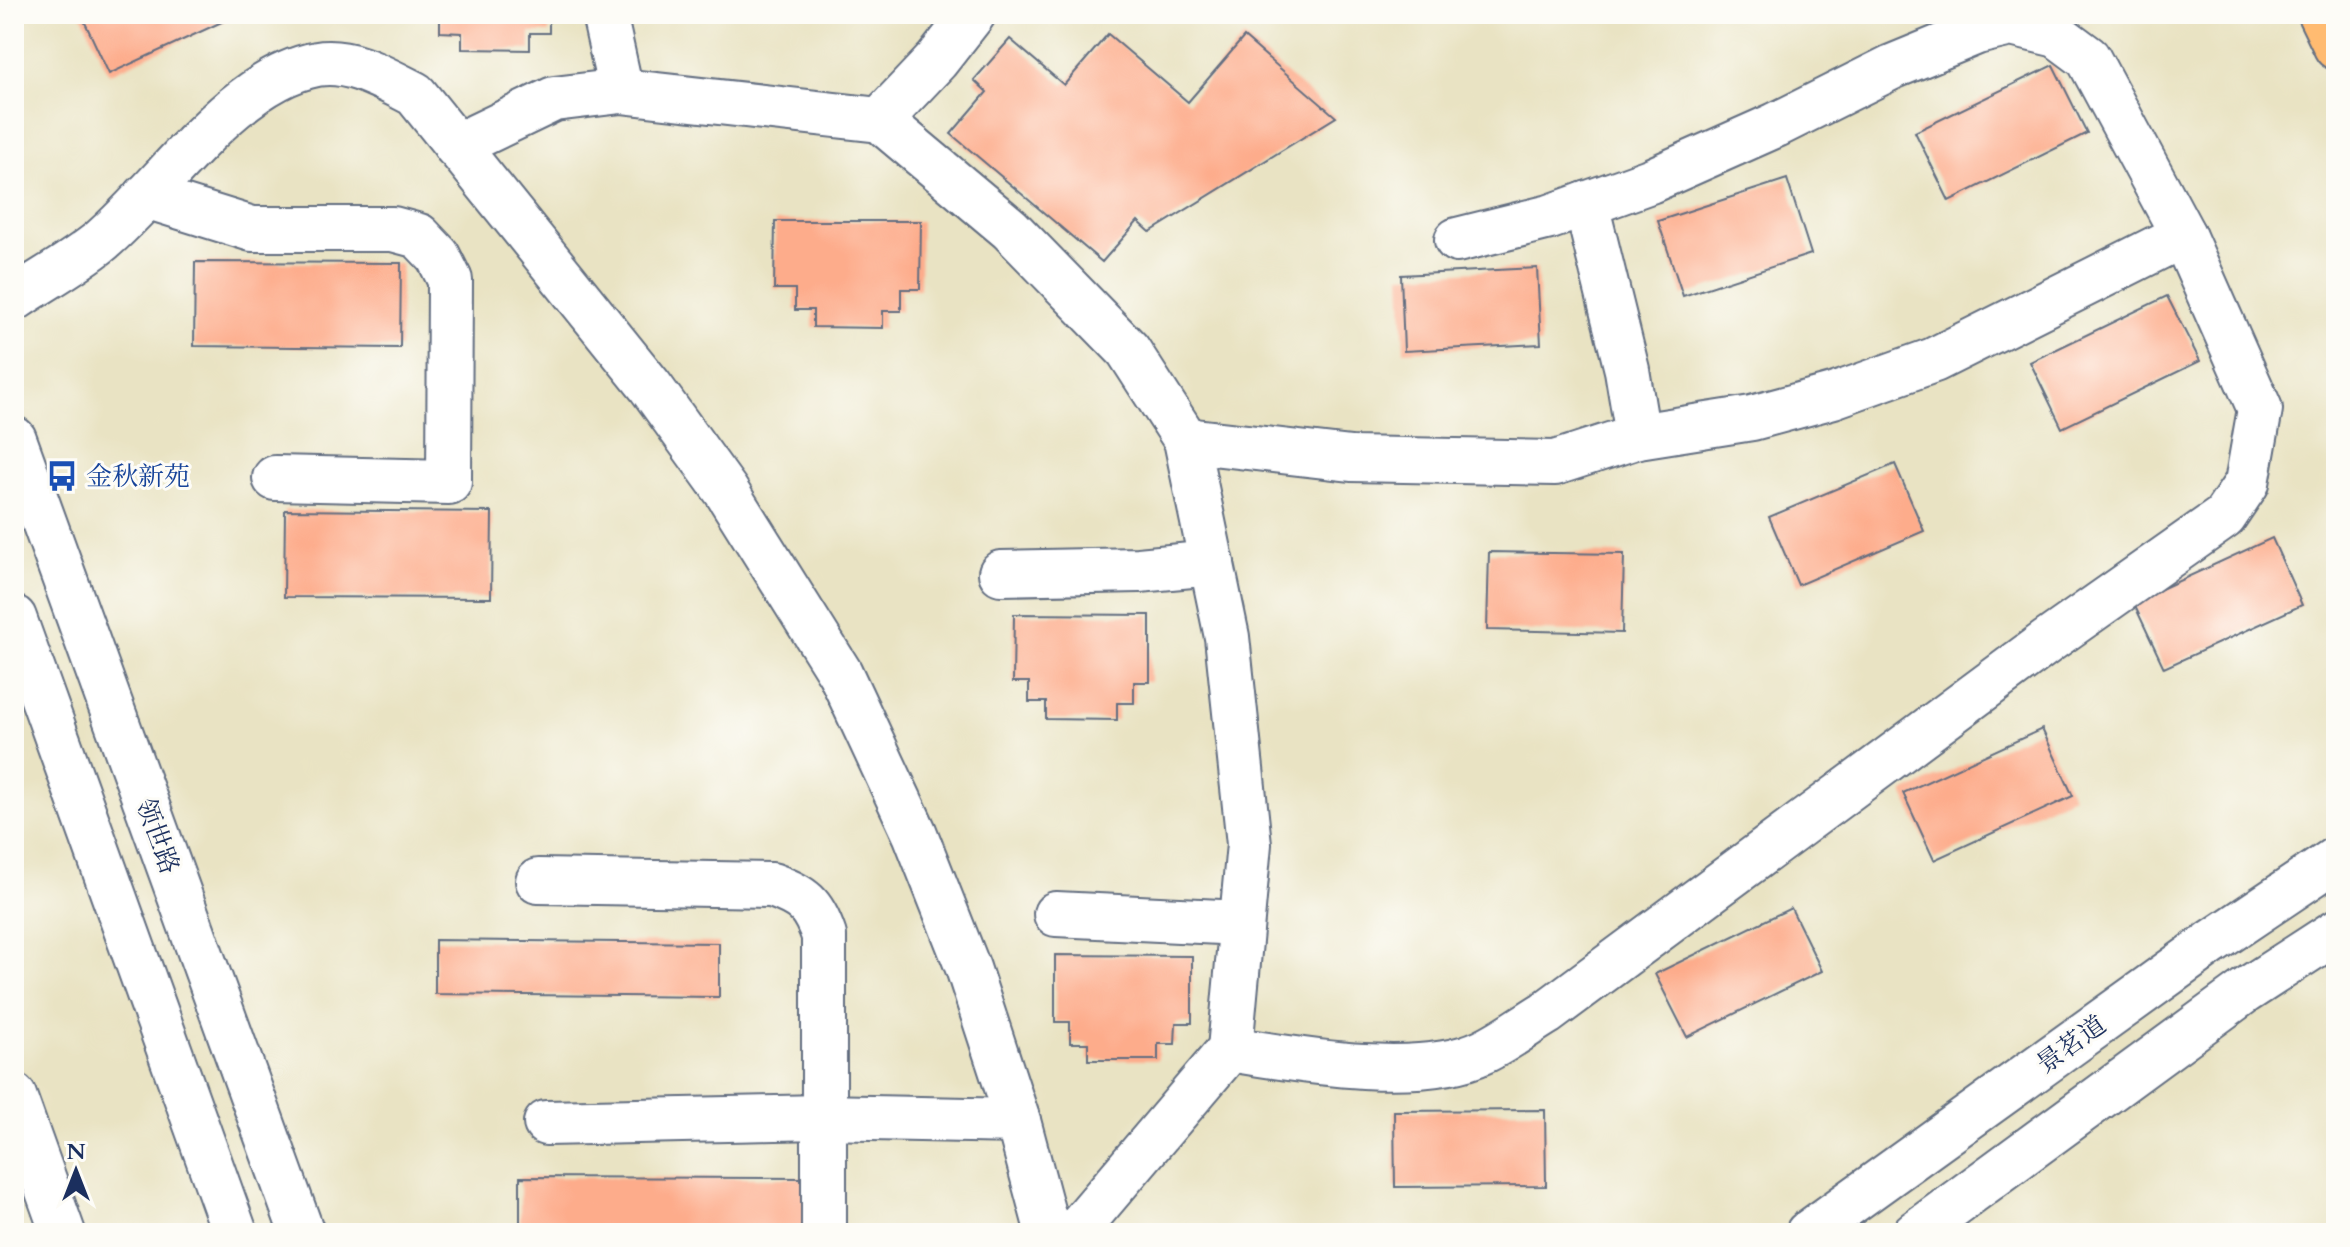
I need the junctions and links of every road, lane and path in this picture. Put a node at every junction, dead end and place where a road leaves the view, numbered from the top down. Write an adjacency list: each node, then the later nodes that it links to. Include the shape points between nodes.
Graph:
1 (604, 14): 5 (street)
2 (973, 14): 6 (street)
3 (2320, 14): 4 (main road)
4 (2336, 47)
5 (621, 91): 6 (street); 7 (street, via 554,99)
6 (880, 120): 15 (street, via 1010,229 1128,350)
7 (456, 146): 8 (street, via 415,94 365,69 318,64 268,83 221,121); 28 (street, via 650,386 726,491 840,673 915,834 968,968)
8 (146, 196): 12 (street, via 100,241); 16 (street, via 252,229 393,229 419,236 438,256 450,280 449,482)
9 (1586, 204): 10 (street, via 1776,125 1892,67 1977,32 2011,24 2057,35 2088,58); 11 (street); 13 (street)
10 (2183, 235): 13 (street, via 1934,360 1752,418); 25 (street, via 2260,409 2247,483 2224,517 1546,1013 1482,1053 1406,1066 1321,1064)
11 (1457, 240)
12 (14, 299)
13 (1638, 436): 15 (street, via 1555,463 1351,459)
14 (14, 439): 32 (street, 领世路)
15 (1186, 440): 17 (street)
16 (275, 478)
17 (1212, 563): 18 (street); 23 (street, via 1227,637 1249,844)
18 (1001, 573)
19 (14, 618): 31 (street)
20 (2336, 859): 36 (street, 景茗道)
21 (538, 881): 27 (street, via 772,885 799,895 816,912 824,936)
22 (1056, 914): 23 (street)
23 (1241, 923): 25 (street)
24 (2336, 932): 37 (street, via 2245,991)
25 (1230, 1049): 35 (street)
26 (14, 1096): 30 (street)
27 (826, 1118): 28 (street); 29 (street); 33 (street)
28 (1018, 1121): 34 (street)
29 (546, 1123)
30 (63, 1233)
31 (235, 1233)
32 (302, 1233)
33 (824, 1233)
34 (1048, 1233)
35 (1074, 1233)
36 (1808, 1233)
37 (1915, 1233)

